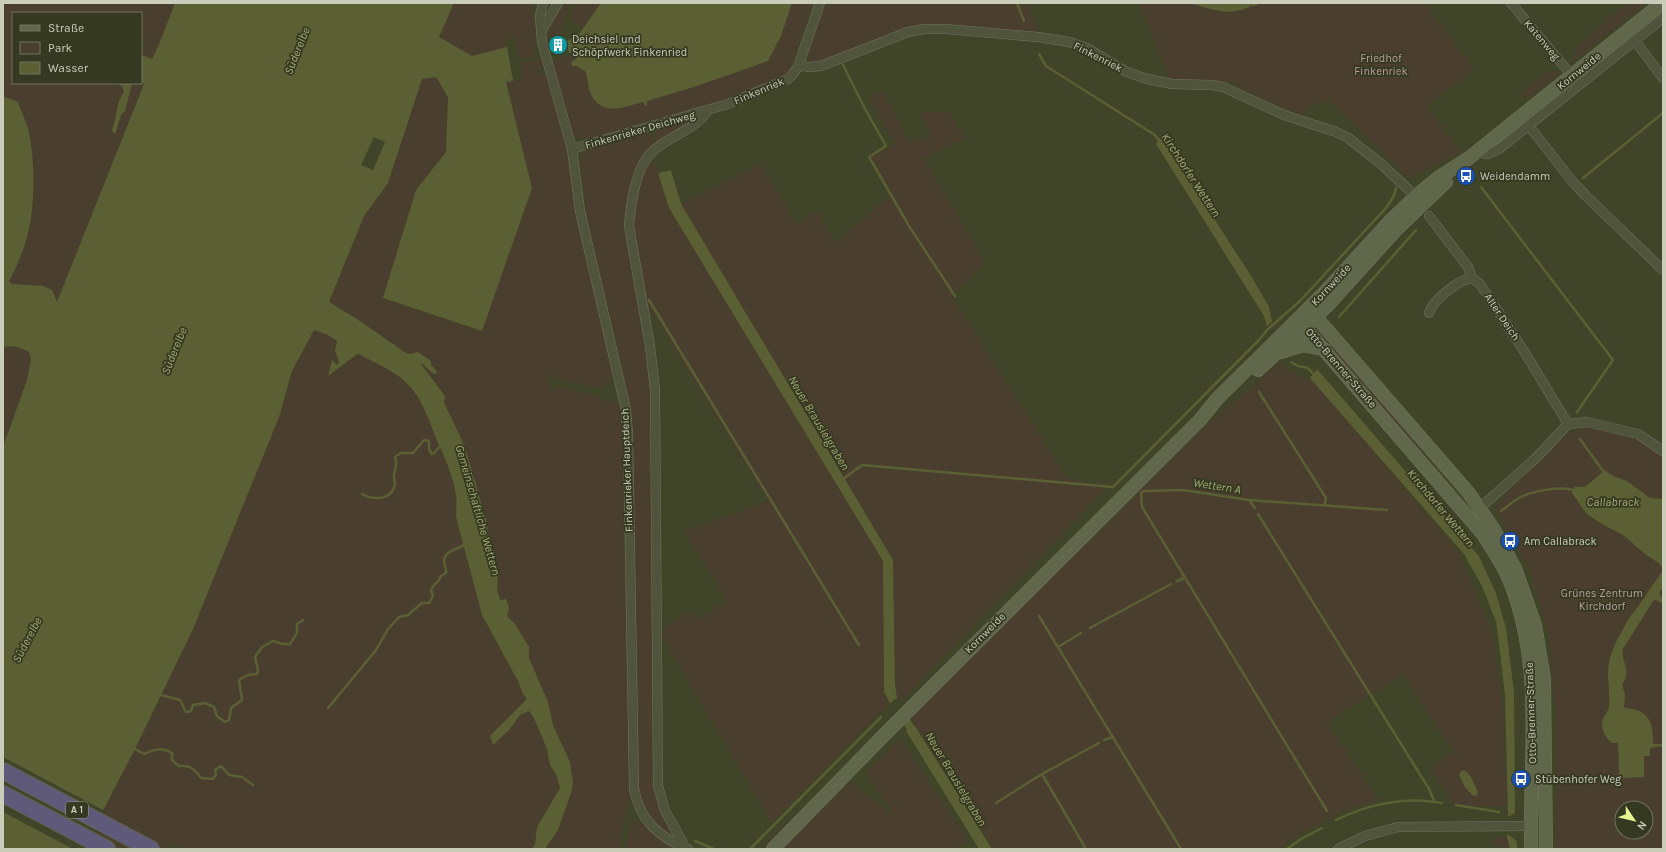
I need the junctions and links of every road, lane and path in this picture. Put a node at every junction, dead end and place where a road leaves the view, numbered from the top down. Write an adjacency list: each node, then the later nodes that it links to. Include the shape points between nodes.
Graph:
1 (543, 3): 7 (street, Finkenrieker Hauptdeich, via 540,16)
2 (558, 3): 7 (street)
3 (820, 3): 9 (street)
4 (1511, 3): 10 (street, Katenweg)
5 (1662, 3): 10 (main road, Kornweide)
6 (1663, 18): 8 (street, Kornweide)
7 (541, 33): 14 (street, Finkenrieker Hauptdeich)
8 (1635, 41): 11 (street); 13 (street, Kornweide)
9 (798, 65): 12 (street, Finkenriek, via 788,79); 16 (street, Finkenriek, via 821,66 901,34 925,29 975,31 1069,42 1087,48 1138,76 1164,83 1224,87 1288,117 1342,134 1372,156)
10 (1572, 76): 15 (main road, Kornweide)
11 (1663, 78)
12 (708, 110): 14 (street, Finkenrieker Deichweg); 35 (street, Finkenrieker Hauptdeich, via 699,122 662,144 646,159 631,206 629,226 650,346 654,390 658,786 665,812)
13 (1529, 126): 15 (street, Kornweide, via 1493,152); 18 (street, via 1581,191)
14 (572, 149): 35 (street, Finkenrieker Hauptdeich, via 580,211 628,422 634,788 640,809 650,824 668,839)
15 (1473, 155): 16 (main road, Kornweide, via 1460,169)
16 (1418, 201): 21 (main road, Kornweide, via 1392,219); 22 (main road, Kornweide)
17 (1429, 216): 19 (street, Alter Deich, via 1468,267)
18 (1663, 270)
19 (1472, 278): 20 (street, via 1462,281 1436,300); 27 (street, Alter Deich, via 1480,284)
20 (1429, 313)
21 (1303, 314): 22 (main road, Otto-Brenner-Straße); 23 (main road, Otto-Brenner-Straße); 26 (main road, Kornweide, via 1217,399)
22 (1316, 317): 23 (main road, Kornweide); 29 (main road, Otto-Brenner-Straße)
23 (1305, 328): 24 (main road, Otto-Brenner-Straße); 25 (main road, Kornweide)
24 (1324, 349): 25 (main road, via 1303,345); 30 (main road, Otto-Brenner-Straße)
25 (1274, 355): 26 (main road, Kornweide, via 1223,403)
26 (1200, 420): 38 (main road, Kornweide)
27 (1568, 424): 28 (street, via 1587,422 1638,434); 29 (street, via 1537,457)
28 (1663, 451)
29 (1480, 508): 30 (main road); 33 (main road, Otto-Brenner-Straße, via 1515,568 1537,637 1545,697)
30 (1469, 517): 34 (main road, Otto-Brenner-Straße, via 1493,550 1508,578 1527,641 1532,688 1533,756)
31 (3, 771): 37 (highway, A 1)
32 (3, 794): 36 (highway, A 1)
33 (1546, 825): 34 (main road); 41 (main road, Otto-Brenner-Straße)
34 (1526, 826): 39 (street, via 1398,827 1365,836); 40 (main road, Otto-Brenner-Straße)
35 (686, 848)
36 (107, 849)
37 (151, 849)
38 (773, 849)
39 (1338, 849)
40 (1531, 849)
41 (1546, 849)

